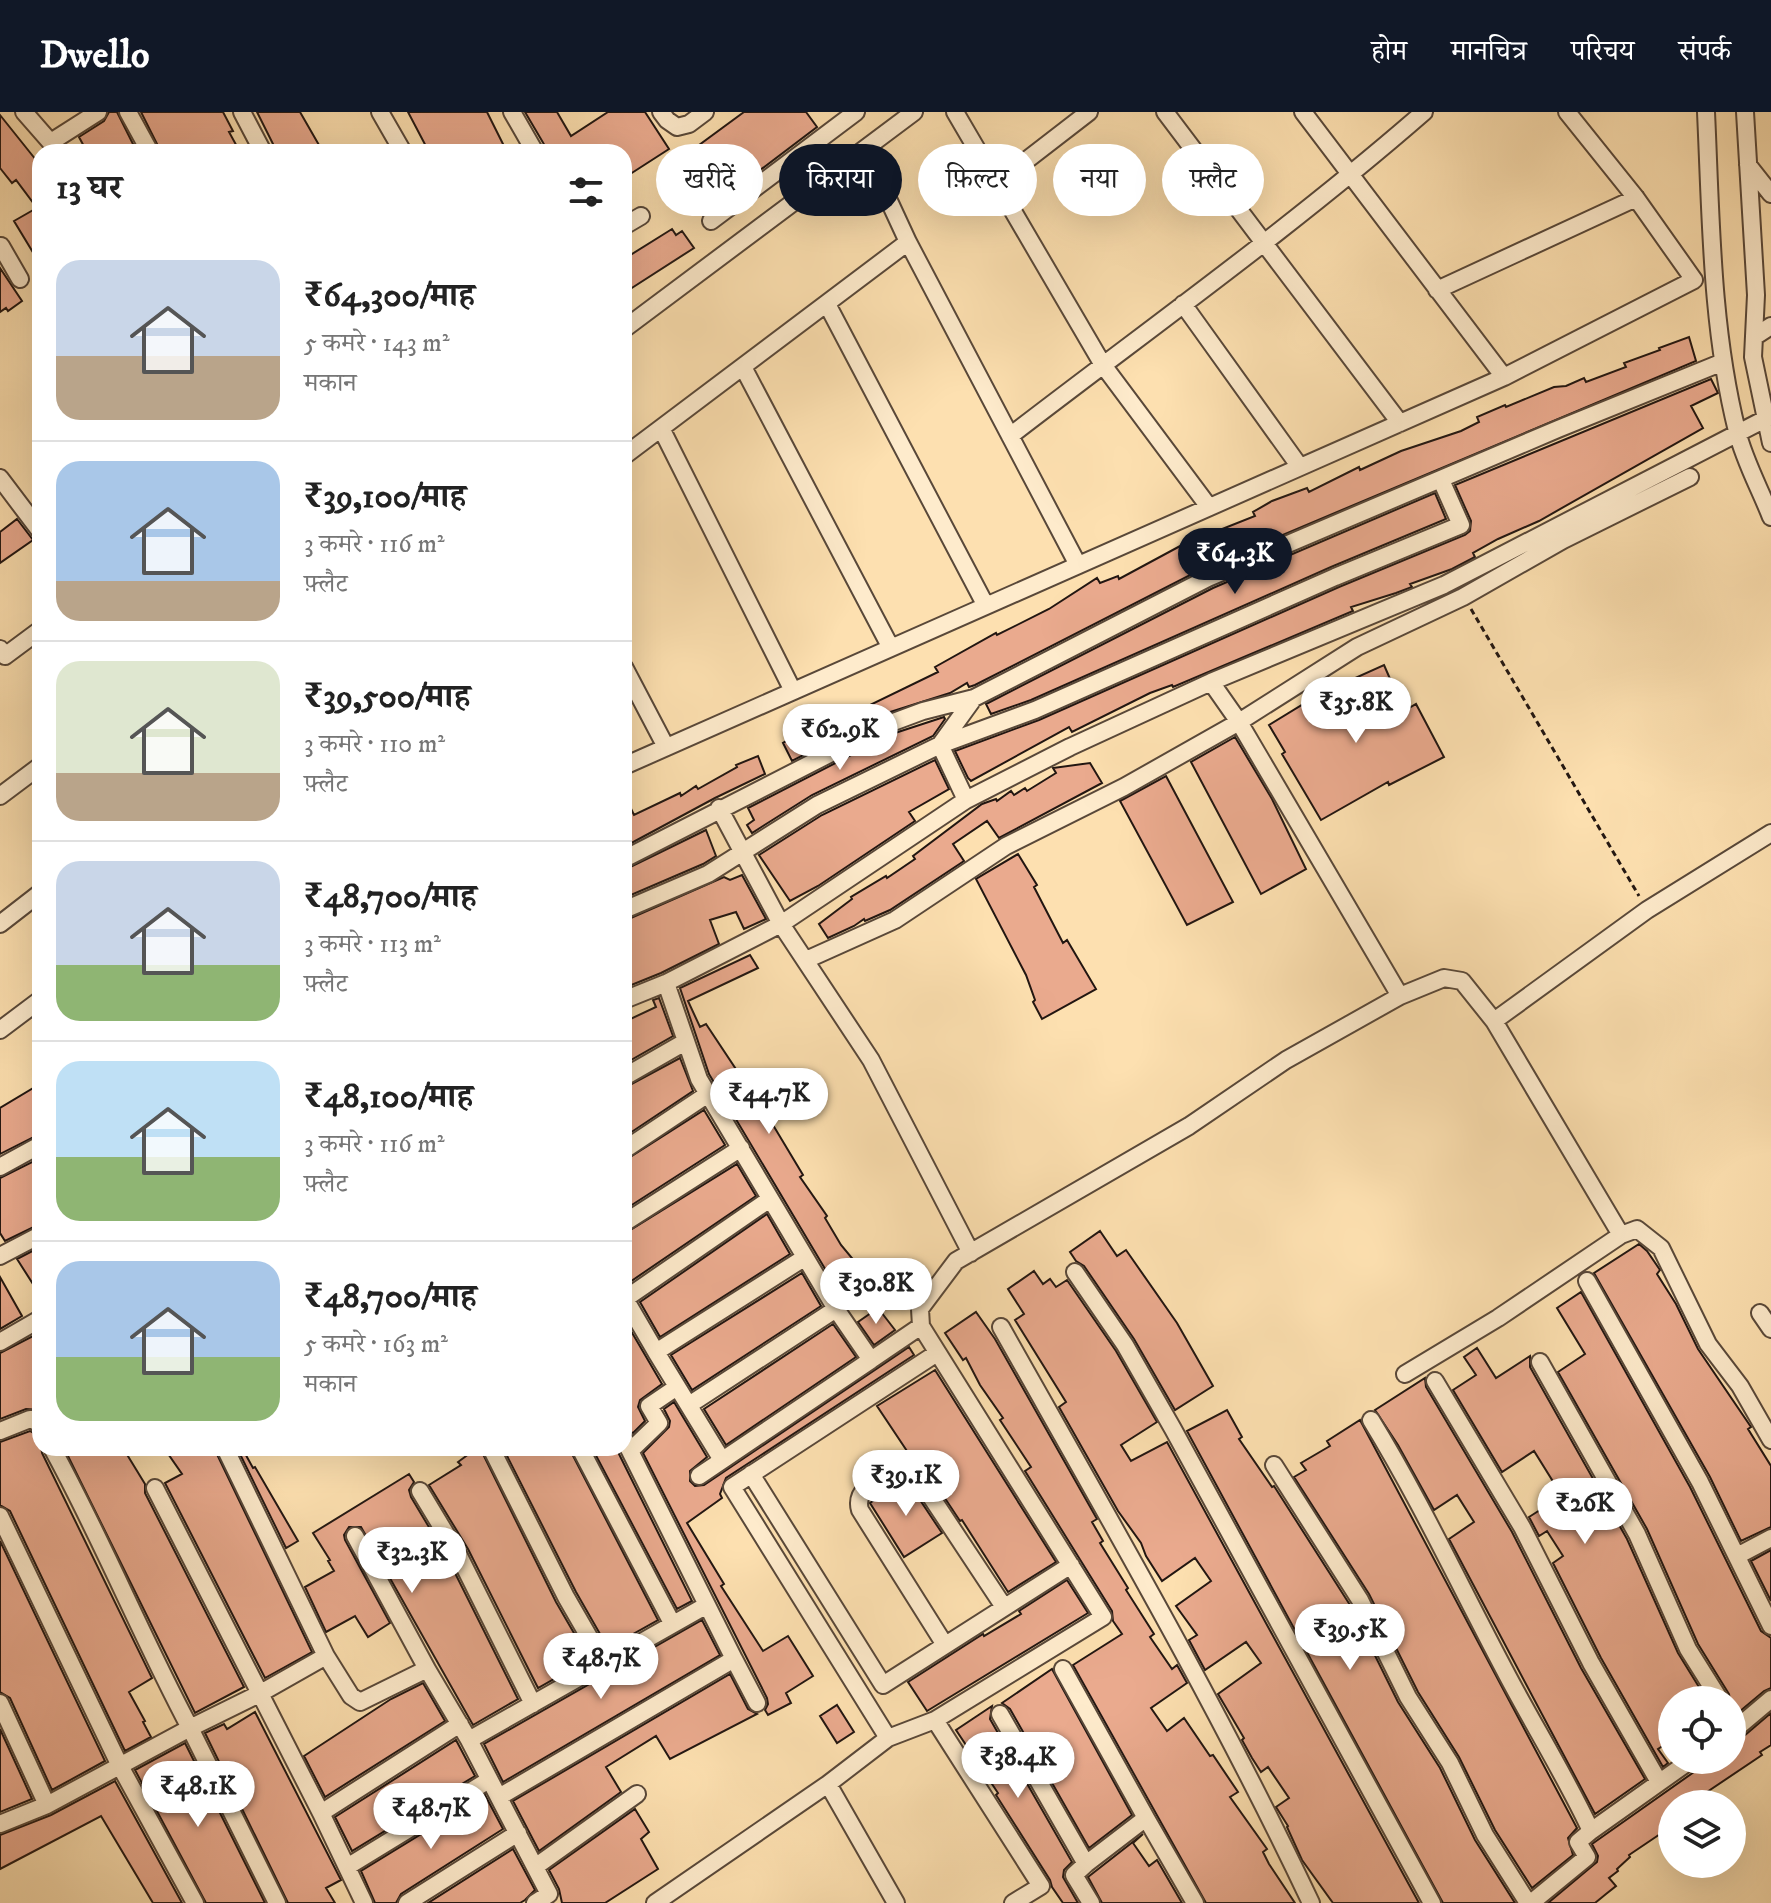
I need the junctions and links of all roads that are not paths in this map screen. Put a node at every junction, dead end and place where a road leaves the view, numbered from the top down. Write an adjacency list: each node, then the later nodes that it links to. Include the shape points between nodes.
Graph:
1 (24, 112): 19 (street)
2 (98, 112): 20 (street)
3 (128, 112): 21 (street)
4 (242, 112): 22 (street)
5 (380, 112): 23 (street)
6 (512, 112): 24 (street)
7 (661, 112): 8 (street, via 677,127)
8 (705, 112)
9 (856, 112): 37 (street)
10 (914, 112): 25 (street)
11 (955, 112): 26 (street)
12 (1089, 112): 27 (street)
13 (1165, 112): 39 (street)
14 (1303, 112): 29 (street)
15 (1424, 112): 29 (street)
16 (1567, 112): 31 (street)
17 (1706, 112): 48 (street)
18 (1745, 112): 28 (street)
19 (52, 144)
20 (59, 144)
21 (146, 144)
22 (259, 144)
23 (398, 144)
24 (530, 144)
25 (872, 144)
26 (974, 144)
27 (1037, 152)
28 (1748, 165): 30 (street); 47 (street)
29 (1351, 176): 39 (street); 42 (street)
30 (1771, 194)
31 (1636, 198): 42 (street); 51 (street, via 1694,280)
32 (779, 213): 45 (street)
33 (641, 216): 36 (street)
34 (896, 216): 38 (street)
35 (1016, 216): 49 (street)
36 (632, 221)
37 (711, 221)
38 (908, 242): 43 (street); 56 (street)
39 (1265, 244): 44 (street); 53 (street)
40 (0, 246): 41 (street)
41 (20, 279)
42 (1437, 290): 51 (street)
43 (827, 304): 50 (street); 67 (street)
44 (1183, 304): 49 (street); 59 (street)
45 (632, 323)
46 (1771, 326): 47 (street)
47 (1754, 337): 52 (street, via 1753,357)
48 (1723, 362): 55 (street); 62 (street)
49 (1103, 365): 56 (street); 63 (street)
50 (743, 367): 54 (street); 69 (street)
51 (1504, 377): 53 (street)
52 (1768, 417): 55 (street); 57 (street)
53 (1400, 423): 59 (street)
54 (661, 428): 58 (street); 73 (street)
55 (1737, 434): 64 (street); 72 (street, via 1444,585)
56 (1010, 436): 66 (street)
57 (1771, 443)
58 (632, 450)
59 (1300, 467): 63 (street)
60 (1690, 477): 75 (street, via 1357,647)
61 (0, 478): 65 (street)
62 (1441, 480): 74 (street, via 1208,578); 76 (street, via 1461,525 1035,710)
63 (1209, 507): 66 (street)
64 (1771, 517)
65 (32, 520)
66 (1078, 565): 67 (street)
67 (986, 606): 69 (street)
68 (32, 635): 70 (street)
69 (891, 648): 73 (street)
70 (2, 655)
71 (632, 682): 77 (street)
72 (1211, 682): 75 (street); 81 (street)
73 (793, 691): 77 (street)
74 (974, 698): 76 (street); 82 (street, via 888,724)
75 (1239, 722): 90 (street, via 1006,846 895,920); 92 (street)
76 (940, 745): 81 (street); 84 (street, via 817,805)
77 (666, 747): 78 (street)
78 (632, 762)
79 (32, 772): 80 (street)
80 (0, 796)
81 (966, 800): 89 (street)
82 (719, 808): 84 (street); 85 (street)
83 (1771, 833): 95 (street, via 1647,910)
84 (742, 851): 87 (street, via 708,874); 89 (street)
85 (632, 855)
86 (32, 899): 88 (street)
87 (632, 907)
88 (0, 924)
89 (781, 924): 90 (street); 91 (street)
90 (806, 960): 108 (street, via 871,1060)
91 (666, 983): 93 (street); 97 (street)
92 (1400, 996): 95 (street, via 1444,978 1462,981); 108 (street)
93 (632, 997)
94 (32, 1006): 96 (street)
95 (1494, 1021): 106 (street)
96 (0, 1030)
97 (685, 1042): 98 (street); 99 (street)
98 (632, 1072)
99 (708, 1094): 100 (street); 101 (street)
100 (632, 1145)
101 (741, 1148): 104 (street); 105 (street)
102 (32, 1149): 103 (street)
103 (0, 1167)
104 (770, 1199): 110 (street); 113 (street)
105 (632, 1218)
106 (1621, 1235): 126 (street); 133 (street, via 1637,1229 1661,1248 1708,1344)
107 (32, 1239): 109 (street)
108 (971, 1253): 118 (street, via 956,1261 920,1309)
109 (0, 1256)
110 (804, 1258): 114 (street); 122 (street)
111 (1075, 1272): 203 (street, via 1173,1429)
112 (1587, 1281): 149 (street)
113 (632, 1293)
114 (836, 1309): 124 (street); 129 (street)
115 (632, 1312): 122 (street)
116 (1760, 1313): 120 (street)
117 (32, 1324): 121 (street)
118 (921, 1326): 123 (street); 124 (street)
119 (1001, 1327): 202 (street, via 1263,1801)
120 (1771, 1329)
121 (0, 1342)
122 (656, 1352): 128 (street)
123 (937, 1353): 142 (street); 150 (street)
124 (871, 1360): 140 (street)
125 (1540, 1362): 162 (street, via 1637,1534 1688,1649)
126 (1405, 1374)
127 (1435, 1381): 179 (street, via 1522,1527)
128 (677, 1387): 129 (street); 134 (street, via 649,1406 659,1423)
129 (689, 1405): 140 (street)
130 (32, 1419): 132 (street)
131 (1371, 1420): 187 (street)
132 (0, 1431)
133 (1771, 1440)
134 (632, 1442)
135 (632, 1455): 151 (street)
136 (56, 1456): 173 (street)
137 (229, 1456): 156 (street)
138 (495, 1456): 158 (street)
139 (584, 1456): 153 (street)
140 (722, 1460): 143 (street)
141 (1274, 1465): 204 (street, via 1360,1600 1408,1697)
142 (751, 1474): 161 (street); 164 (street, via 732,1487)
143 (699, 1476)
144 (155, 1488): 163 (street)
145 (420, 1491): 168 (street, via 473,1582)
146 (0, 1516): 176 (street)
147 (355, 1536): 159 (street)
148 (1771, 1538): 149 (street)
149 (1737, 1556): 154 (street)
150 (1071, 1565): 152 (street); 171 (street, via 1103,1617)
151 (707, 1605): 153 (street); 157 (street)
152 (1004, 1607): 155 (street); 155 (street, via 910,1465 901,1464 860,1492 857,1501)
153 (672, 1623): 158 (street)
154 (1771, 1626)
155 (945, 1645): 161 (street)
156 (326, 1656): 159 (street, via 360,1702); 163 (street)
157 (734, 1659): 167 (street); 182 (street)
158 (604, 1663): 168 (street)
159 (427, 1669): 172 (street)
160 (1063, 1669): 185 (street)
161 (883, 1685): 164 (street)
162 (1711, 1686)
163 (259, 1694): 173 (street); 184 (street)
164 (863, 1697): 174 (street)
165 (1771, 1699): 170 (street)
166 (0, 1703): 183 (street)
167 (757, 1703)
168 (533, 1704): 175 (street)
169 (1000, 1714): 189 (street)
170 (1746, 1718)
171 (935, 1720): 174 (street); 199 (street, via 1041,1886)
172 (460, 1724): 175 (street); 184 (street)
173 (190, 1728): 176 (street); 194 (street)
174 (888, 1738): 180 (street)
175 (469, 1740): 178 (street)
176 (120, 1766): 183 (street); 193 (street)
177 (1671, 1774): 179 (street)
178 (489, 1780): 182 (street); 190 (street)
179 (1659, 1782): 187 (street)
180 (828, 1784): 197 (street); 198 (street)
181 (637, 1794): 191 (street)
182 (499, 1797): 188 (street)
183 (47, 1805): 186 (street)
184 (321, 1813): 190 (street)
185 (1146, 1818): 189 (street); 201 (street)
186 (0, 1824)
187 (1591, 1831): 204 (street, via 1578,1842 1587,1857)
188 (518, 1833): 191 (street); 196 (street)
189 (1086, 1864): 200 (street, via 1074,1875)
190 (347, 1867): 195 (street)
191 (535, 1867): 192 (street)
192 (546, 1900)
193 (195, 1903)
194 (277, 1903)
195 (364, 1903)
196 (407, 1903)
197 (655, 1903)
198 (896, 1903)
199 (1013, 1903)
200 (1091, 1903)
201 (1195, 1903)
202 (1311, 1903)
203 (1432, 1903)
204 (1529, 1903)

